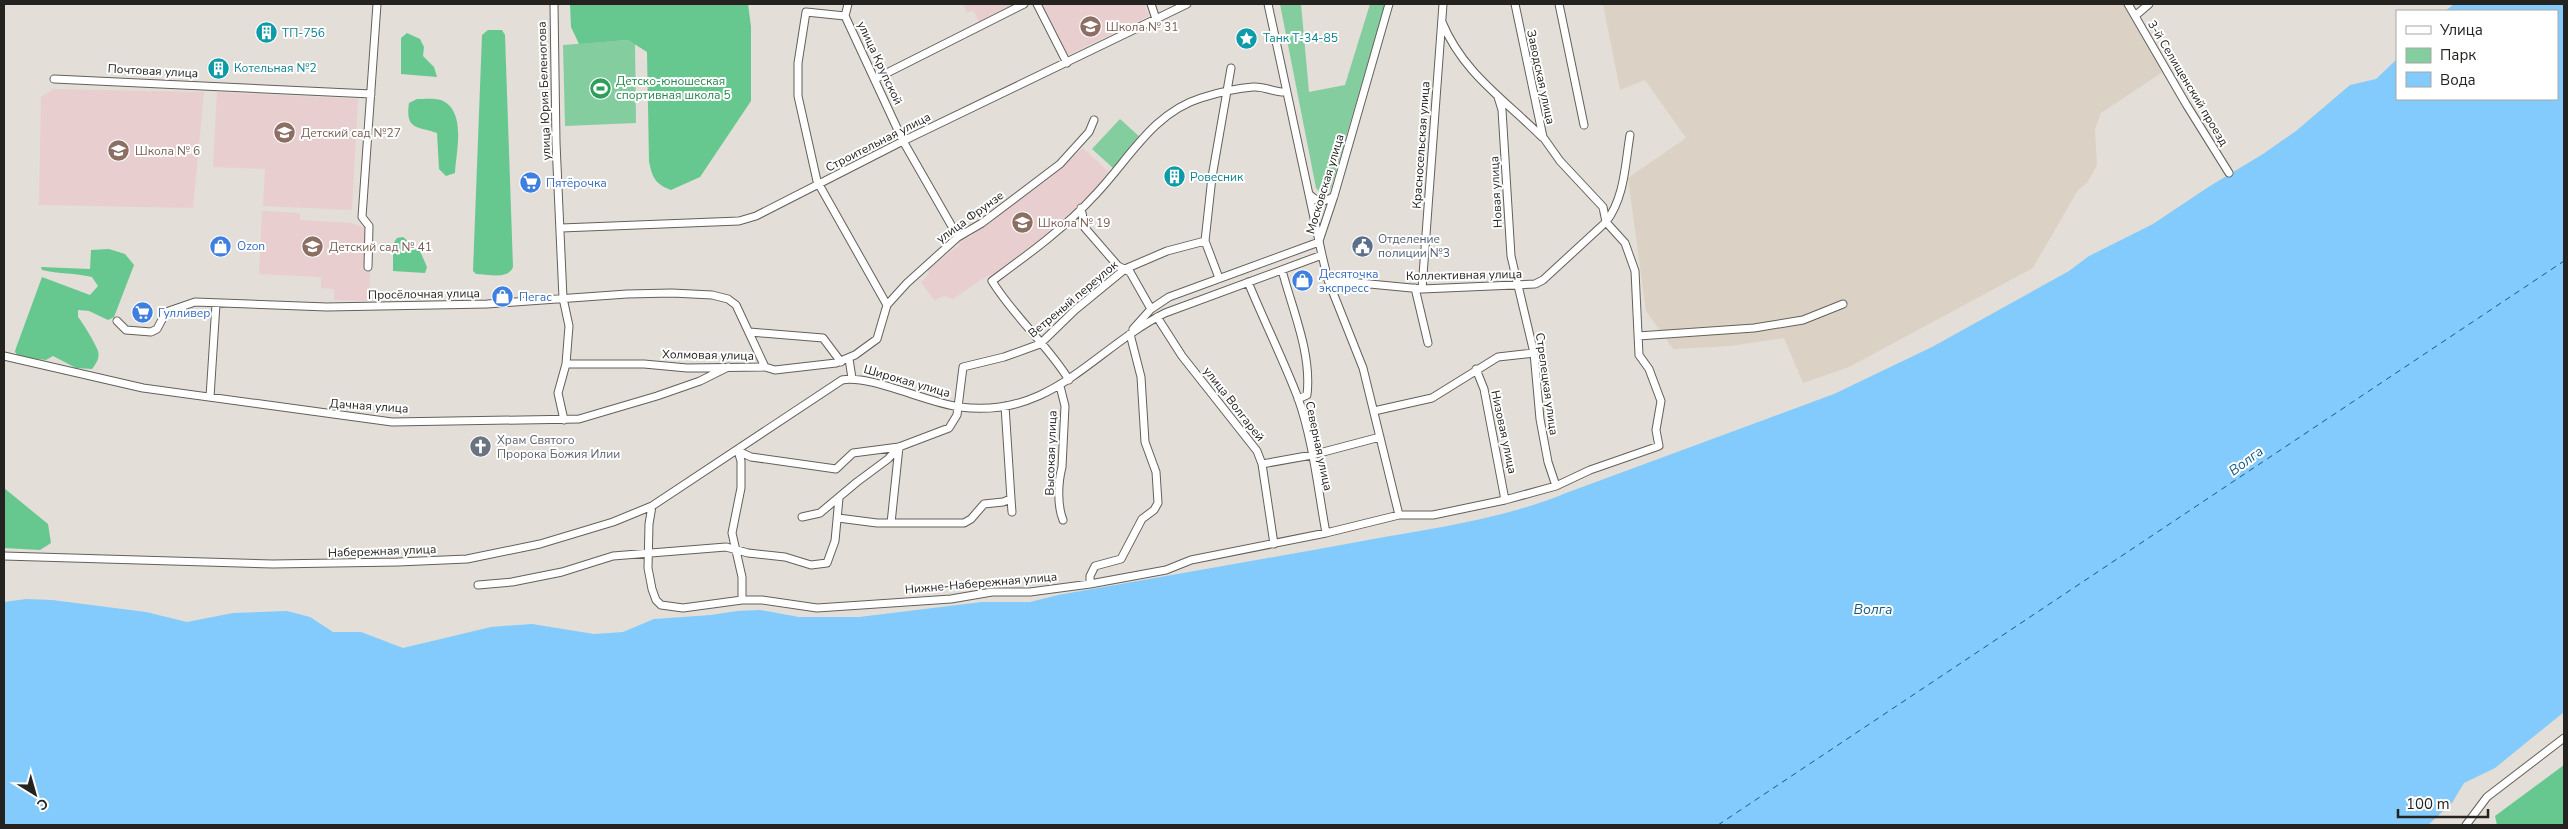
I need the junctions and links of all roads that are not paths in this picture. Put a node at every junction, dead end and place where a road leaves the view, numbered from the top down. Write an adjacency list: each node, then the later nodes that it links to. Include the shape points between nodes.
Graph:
1 (377, 4): 25 (street)
2 (554, 4): 38 (street, улица Юрия Беленогова)
3 (848, 4): 15 (street, улица Крупской)
4 (1024, 4): 22 (street)
5 (1037, 4): 19 (street)
6 (1150, 4): 17 (street)
7 (1187, 4): 17 (street, Строительная улица)
8 (1268, 4): 24 (street)
9 (1390, 4): 35 (street, Московская улица)
10 (1443, 4): 18 (street, Красносельская улица)
11 (1515, 4): 30 (street, Заводская улица)
12 (1559, 4): 28 (street)
13 (2128, 4): 16 (street, 3-й Селищенский проезд)
14 (2149, 4): 16 (street)
15 (845, 16): 22 (street, улица Крупской); 33 (street, via 806,12 798,63 798,96)
16 (2135, 16): 32 (street, 3-й Селищенский проезд)
17 (1156, 19): 19 (street, Строительная улица)
18 (1442, 21): 26 (street, via 1451,44 1461,58); 50 (street, Красносельская улица)
19 (1067, 63): 31 (street, Строительная улица)
20 (1230, 68): 23 (street)
21 (54, 79): 25 (street, Почтовая улица)
22 (875, 79): 31 (street, улица Крупской)
23 (1227, 92): 24 (street, via 1254,87); 36 (street, via 1182,106 1161,119 1094,197); 40 (street)
24 (1286, 92): 34 (street)
25 (371, 94): 43 (street, via 362,217 369,226)
26 (1498, 97): 30 (street); 49 (street, Новая улица, via 1502,110 1511,256)
27 (1094, 120): 39 (street, улица Фрунзе, via 1089,132 1060,164 982,223)
28 (1584, 125)
29 (1630, 135): 37 (street, Коллективная улица, via 1619,201)
30 (1543, 137): 37 (street, Заводская улица, via 1560,161 1603,207)
31 (904, 141): 33 (street, Строительная улица); 39 (street, улица Крупской)
32 (2229, 173)
33 (818, 185): 38 (street, Строительная улица, via 739,221); 53 (street)
34 (1308, 194): 35 (street, via 1322,202); 41 (street)
35 (1334, 196): 41 (street, Московская улица)
36 (1080, 208): 44 (street, via 1085,228 1102,250); 62 (street, via 1047,239 992,281)
37 (1606, 222): 49 (street, Коллективная улица, via 1543,280); 60 (street, Заводская улица, via 1625,243 1635,271)
38 (561, 228): 51 (street, улица Юрия Беленогова)
39 (958, 236): 53 (street, улица Фрунзе)
40 (1205, 241): 44 (street, Ветреный переулок, via 1167,251); 46 (street)
41 (1318, 242): 42 (street, Московская улица); 46 (street, Широкая улица)
42 (1322, 255): 45 (street, Широкая улица); 47 (street, Московская улица)
43 (368, 267)
44 (1125, 269): 55 (street, via 1130,272); 62 (street, Ветреный переулок, via 1074,310)
45 (1282, 270): 48 (street, Широкая улица); 75 (street, via 1298,325 1306,370 1307,394)
46 (1219, 278): 55 (street, Широкая улица, via 1169,297)
47 (1328, 280): 50 (street, Коллективная улица); 78 (street, Московская улица, via 1363,368)
48 (1248, 282): 56 (street, Широкая улица); 75 (street, Северная улица)
49 (1518, 285): 50 (street, Коллективная улица); 63 (street, Стрелецкая улица)
50 (1419, 288): 61 (street, Красносельская улица)
51 (563, 298): 52 (street, Просёлочная улица, via 488,304 327,307); 58 (street, Просёлочная улица, via 627,294 712,295 736,305); 67 (street, улица Юрия Беленогова, via 569,326)
52 (216, 304): 57 (street, Просёлочная улица, via 195,302 176,306 166,312 157,329 150,332 126,330); 74 (street)
53 (887, 304): 65 (street, улица Фрунзе, via 877,339)
54 (1844, 304): 60 (street, via 1803,320)
55 (1150, 309): 59 (street, Широкая улица)
56 (1157, 317): 59 (street, Широкая улица); 85 (street, улица Волгарей, via 1182,356 1250,440)
57 (117, 321)
58 (750, 332): 66 (street, via 823,338); 69 (street, Просёлочная улица)
59 (1130, 334): 72 (street, Широкая улица); 102 (street, via 1141,376 1145,442 1156,472 1158,503 1142,519 1124,556 1117,562 1096,566 1090,576)
60 (1638, 336): 81 (street, Заводская улица, via 1640,355 1650,369 1661,401 1656,430)
61 (1428, 343)
62 (1040, 344): 72 (street); 77 (street, Ветреный переулок, via 963,367)
63 (1534, 353): 70 (street, via 1498,357); 86 (street, Стрелецкая улица, via 1540,419)
64 (4, 356): 74 (street, Дачная улица, via 143,388)
65 (849, 359): 66 (street, Холмовая улица); 71 (street)
66 (841, 362): 69 (street, Холмовая улица, via 775,370)
67 (566, 364): 68 (street, Холмовая улица); 79 (street, улица Юрия Беленогова, via 558,393)
68 (728, 367): 69 (street, Холмовая улица); 79 (street, Дачная улица, via 657,396 579,419)
69 (765, 367)
70 (1476, 369): 78 (street, via 1432,398); 89 (street, Низовая улица, via 1484,389)
71 (852, 378): 77 (street, Широкая улица); 83 (street, Широкая улица, via 835,384)
72 (1069, 380): 73 (street, Широкая улица)
73 (1060, 386): 76 (street, Широкая улица); 95 (street, Высокая улица, via 1064,406 1060,475 1060,513)
74 (210, 397): 79 (street, Дачная улица, via 392,422 498,418)
75 (1298, 399): 84 (street, Северная улица)
76 (1005, 406): 77 (street, Широкая улица); 88 (street)
77 (958, 407): 82 (street, via 953,423 944,432)
78 (1374, 411): 80 (street, Московская улица)
79 (564, 420)
80 (1380, 437): 84 (street); 92 (street, Московская улица)
81 (1659, 446): 86 (street, Нижне-Набережная улица, via 1590,470)
82 (899, 447): 83 (street, via 852,453 836,469 751,457); 87 (street); 96 (street)
83 (738, 451): 90 (street, Набережная улица); 99 (street, via 742,476 732,533)
84 (1312, 456): 85 (street); 97 (street, Северная улица)
85 (1262, 464): 98 (street, улица Волгарей)
86 (1556, 486): 89 (street, Нижне-Набережная улица)
87 (839, 498): 93 (street, via 820,513); 94 (street)
88 (1011, 499): 91 (street); 96 (street, via 984,504 964,523)
89 (1505, 500): 92 (street, Нижне-Набережная улица, via 1433,514)
90 (652, 506): 100 (street, Нижне-Набережная улица); 101 (street, Набережная улица, via 613,522 540,544 467,559 273,564)
91 (1012, 512)
92 (1398, 515): 97 (street, Нижне-Набережная улица)
93 (802, 518)
94 (838, 518): 96 (street); 99 (street, via 835,541 827,563 811,565)
95 (1063, 520)
96 (891, 523)
97 (1326, 534): 98 (street, Нижне-Набережная улица)
98 (1274, 544): 102 (street, Нижне-Набережная улица)
99 (736, 549): 100 (street); 104 (street, via 742,577)
100 (648, 554): 103 (street, via 613,556 562,572); 104 (street, Нижне-Набережная улица, via 652,589 661,605 683,608)
101 (4, 556)
102 (1090, 584): 104 (street, Нижне-Набережная улица, via 1030,592 992,592 951,599 817,608)
103 (478, 585)
104 (742, 600)
105 (2564, 738): 106 (street, via 2487,797)
106 (2466, 825)

